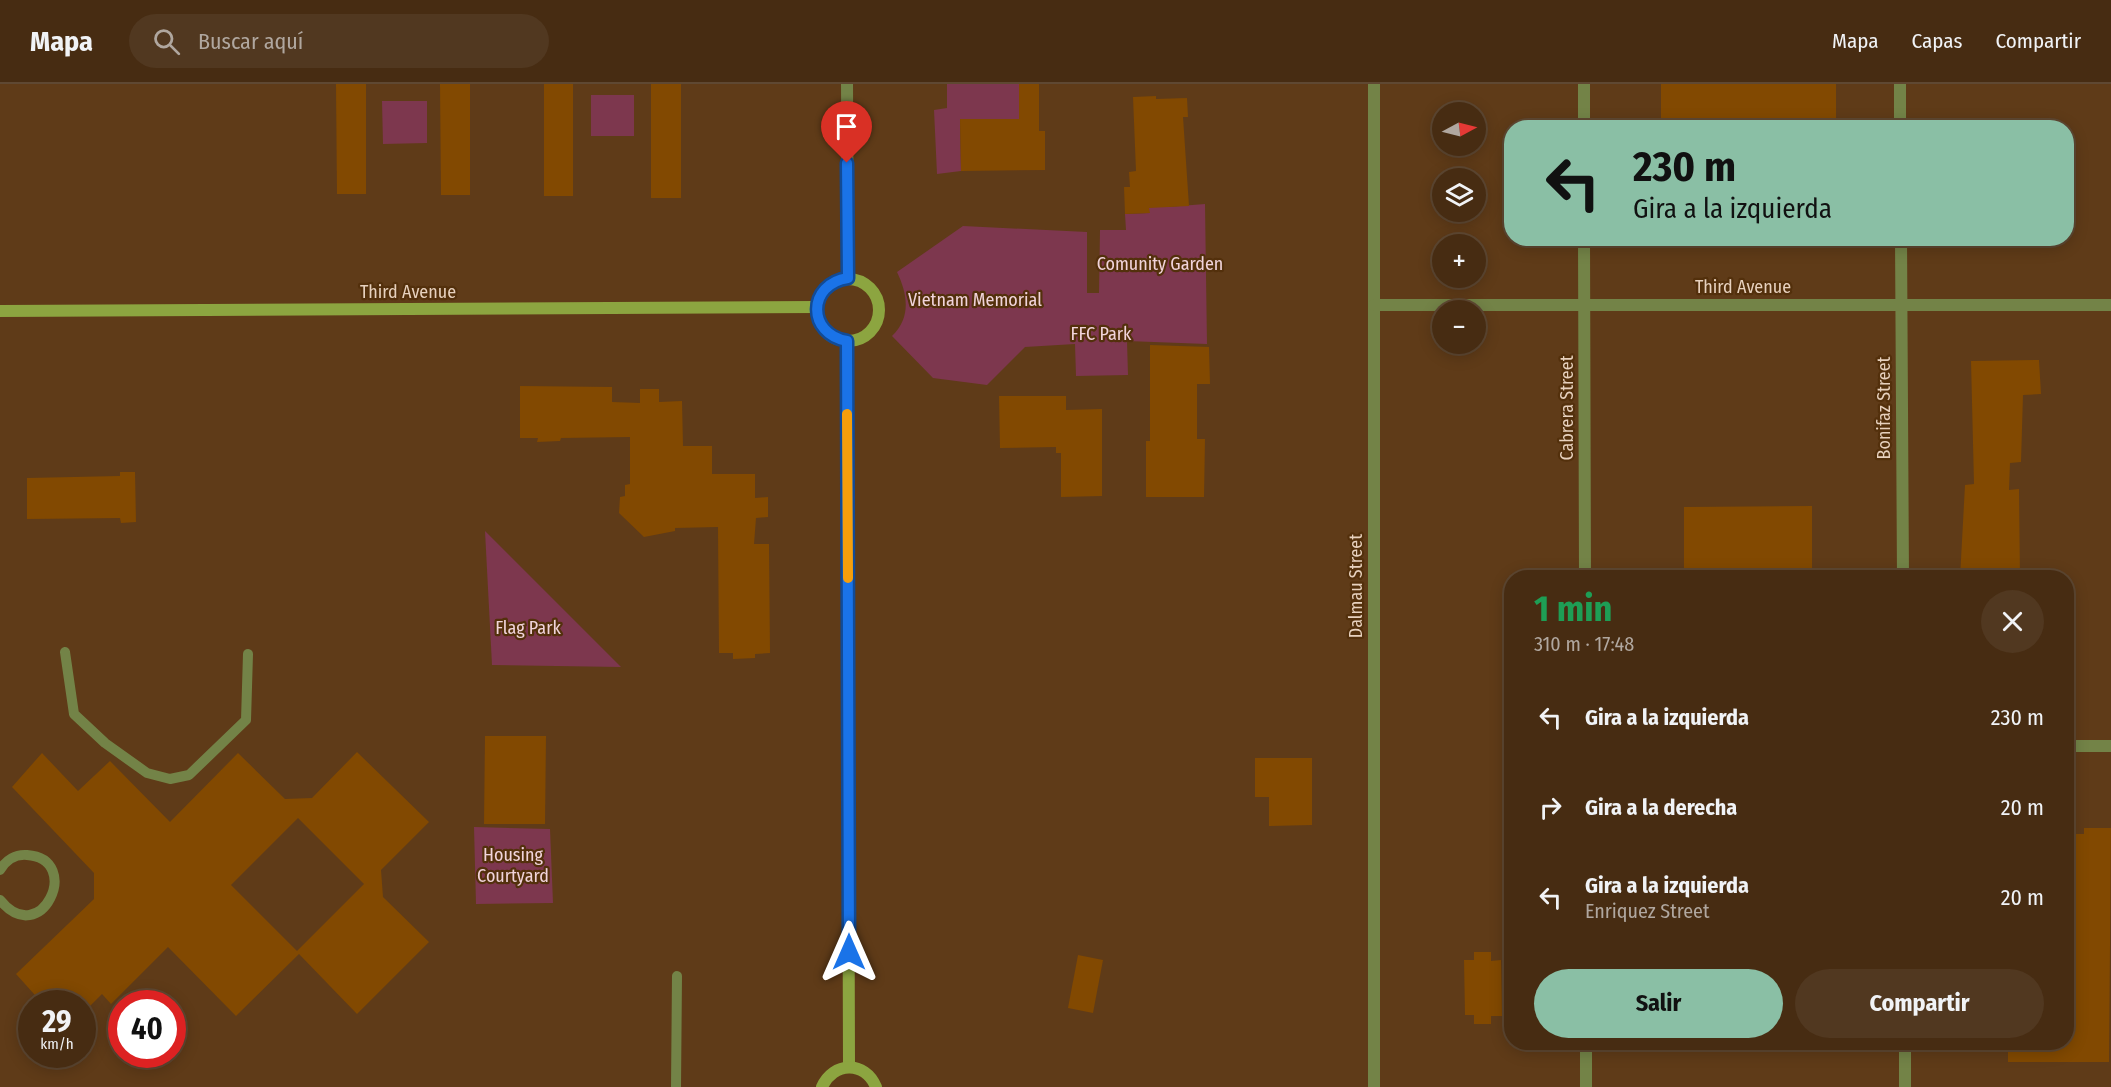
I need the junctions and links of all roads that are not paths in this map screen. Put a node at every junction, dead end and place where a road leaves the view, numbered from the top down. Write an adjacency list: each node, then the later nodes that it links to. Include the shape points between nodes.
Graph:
1 (847, 84): 9 (street)
2 (1374, 84): 10 (street, Dalmau Street)
3 (1584, 84): 5 (street)
4 (1900, 84): 6 (street)
5 (1584, 120)
6 (1900, 120)
7 (1584, 246): 11 (street, Cabrera Street)
8 (1901, 246): 13 (street, Bonifaz Street)
9 (848, 278): 14 (street, via 830,284); 16 (street, via 874,291 879,310 873,329 857,340)
10 (1374, 305): 11 (street, Third Avenue); 32 (street, Dalmau Street)
11 (1584, 305): 13 (street, Third Avenue); 17 (street, Cabrera Street)
12 (2111, 305): 13 (street, Third Avenue)
13 (1901, 306): 18 (street, Bonifaz Street)
14 (817, 307): 15 (street, Third Avenue); 16 (street, via 828,334)
15 (0, 311)
16 (847, 341): 28 (street)
17 (1585, 570)
18 (1903, 570)
19 (65, 652): 20 (lane, via 74,714 105,743 147,773 170,779 189,775 246,720)
20 (248, 654)
21 (2074, 746): 22 (street)
22 (2111, 746)
23 (0, 870): 24 (lane, via 11,858 30,855 47,864 55,882 51,901 35,913 16,913)
24 (0, 900)
25 (677, 976): 29 (lane)
26 (1586, 1050): 33 (street)
27 (1905, 1050): 34 (street)
28 (849, 1067): 30 (street, via 833,1072); 31 (street, via 866,1072)
29 (676, 1087)
30 (822, 1087)
31 (876, 1087)
32 (1374, 1087)
33 (1586, 1087)
34 (1905, 1087)

